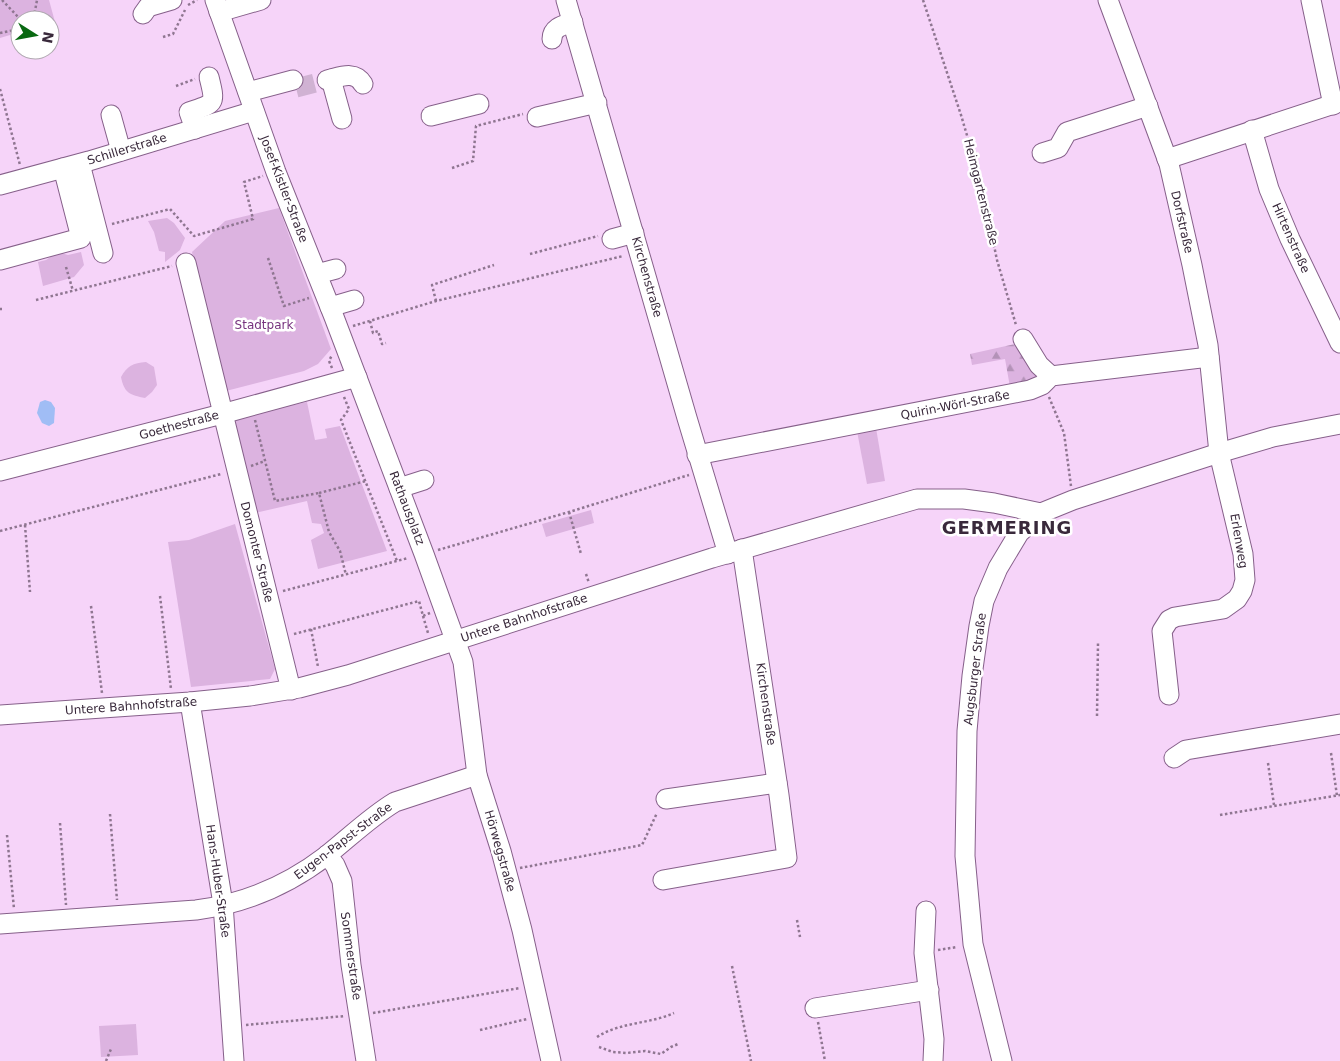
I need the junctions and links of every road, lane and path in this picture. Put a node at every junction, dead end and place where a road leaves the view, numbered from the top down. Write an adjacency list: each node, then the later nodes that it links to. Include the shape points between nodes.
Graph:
1 (2, 0): 9 (path)
2 (172, 0): 10 (street, via 148,7)
3 (261, 0): 8 (street)
4 (566, 0): 11 (street, Kirchenstraße)
5 (923, 0): 60 (path, Heimgartenstraße, via 961,115 981,183 997,260 1016,326)
6 (1108, 0): 24 (street, Dorfstraße)
7 (1311, 0): 23 (street)
8 (215, 3): 12 (path, via 189,4 173,34); 20 (street, Josef-Kistler-Straße)
9 (12, 10)
10 (143, 14)
11 (573, 22): 13 (street, via 555,30); 21 (street, Kirchenstraße)
12 (163, 37)
13 (552, 39)
14 (351, 64): 16 (street)
15 (209, 77): 29 (street, via 213,101 189,112)
16 (328, 77): 18 (street, via 352,75); 28 (street)
17 (294, 84): 20 (street, Schillerstraße)
18 (363, 84)
19 (0, 89): 37 (path)
20 (251, 101): 29 (street, Schillerstraße); 36 (street, Josef-Kistler-Straße)
21 (597, 103): 26 (street); 41 (street, Kirchenstraße, via 622,216)
22 (479, 104): 27 (street)
23 (1336, 104): 30 (street)
24 (1148, 106): 32 (street, via 1067,132 1058,148); 33 (street, Dorfstraße)
25 (111, 115): 31 (street)
26 (534, 115): 35 (path, via 476,126 473,161)
27 (431, 116)
28 (342, 119)
29 (195, 129): 31 (street, Schillerstraße)
30 (1252, 130): 33 (street); 62 (street, Hirtenstraße, via 1269,189)
31 (120, 151): 34 (street, Schillerstraße)
32 (1042, 153)
33 (1167, 159): 63 (street, Dorfstraße)
34 (71, 166): 37 (street, Schillerstraße); 40 (street); 43 (street); 47 (street, via 81,238)
35 (452, 168)
36 (276, 172): 39 (path, via 244,182 253,219 194,236 170,209); 52 (street, Josef-Kistler-Straße)
37 (23, 179): 38 (street, Schillerstraße)
38 (0, 185)
39 (106, 226)
40 (87, 232)
41 (634, 234): 42 (street); 44 (street, Kirchenstraße)
42 (608, 237): 45 (path)
43 (103, 253)
44 (640, 253): 57 (path); 71 (street, Kirchenstraße)
45 (530, 254)
46 (268, 258): 55 (path, via 284,306)
47 (0, 260)
48 (186, 263): 53 (path); 68 (street, Domonter Straße)
49 (494, 265): 57 (path, via 432,285)
50 (66, 267): 53 (path)
51 (336, 269): 52 (street)
52 (317, 274): 55 (street, Josef-Kistler-Straße)
53 (73, 291): 54 (path)
54 (36, 300)
55 (328, 300): 56 (street); 59 (street, Josef-Kistler-Straße)
56 (354, 300)
57 (436, 301): 58 (path)
58 (370, 321): 59 (path); 61 (path, via 372,333 378,331 382,344)
59 (339, 330): 64 (street, Josef-Kistler-Straße)
60 (1023, 338): 65 (street)
61 (386, 343)
62 (1340, 343)
63 (1210, 357): 65 (street, Quirin-Wörl-Straße); 70 (street, Dorfstraße)
64 (357, 377): 66 (street, Goethestraße); 76 (street, Rathausplatz)
65 (1046, 381): 71 (street, Quirin-Wörl-Straße, via 1030,390); 78 (path, via 1047,392 1064,433)
66 (338, 382): 67 (street, Goethestraße); 75 (path, via 349,410 341,420)
67 (251, 405): 68 (street, Goethestraße); 77 (path, via 275,501)
68 (222, 414): 72 (street, Domonter Straße); 73 (street, Goethestraße)
69 (1340, 424): 70 (street, Augsburger Straße)
70 (1218, 453): 78 (street, Augsburger Straße); 99 (street, Erlenweg, via 1241,539 1245,580 1237,599 1224,609 1175,617 1164,625 1162,638)
71 (700, 463): 79 (path); 83 (street, Kirchenstraße)
72 (236, 470): 81 (path); 89 (street, Domonter Straße, via 256,530)
73 (0, 471)
74 (424, 480): 76 (street)
75 (366, 481): 77 (path); 86 (path)
76 (400, 488): 84 (street, Rathausplatz)
77 (319, 492): 87 (path, via 329,532 340,551)
78 (1074, 500): 80 (street, Augsburger Straße)
79 (569, 512): 84 (path); 85 (path)
80 (1041, 513): 83 (street, Untere Bahnhofstraße, via 964,499 916,499); 127 (street, Augsburger Straße, via 1019,533 998,568 984,601 979,626 968,719 965,803 965,856)
81 (25, 524): 82 (path); 88 (path)
82 (0, 531)
83 (735, 551): 95 (street, Untere Bahnhofstraße); 109 (street, Kirchenstraße)
84 (424, 554): 86 (path); 92 (street, Rathausplatz)
85 (581, 554)
86 (397, 561): 87 (path)
87 (346, 575): 89 (path)
88 (30, 592)
89 (268, 595): 98 (street, Domonter Straße)
90 (160, 596): 100 (path)
91 (91, 606): 101 (path)
92 (443, 609): 93 (path, via 423,616 419,601); 95 (street, Rathausplatz)
93 (311, 629): 94 (path); 97 (path, via 318,667)
94 (292, 634)
95 (456, 640): 98 (street, Untere Bahnhofstraße); 108 (street, Hörwegstraße, via 465,670)
96 (1098, 643): 103 (path)
97 (312, 669)
98 (291, 690): 100 (street, Untere Bahnhofstraße)
99 (1168, 695)
100 (181, 702): 101 (street, Untere Bahnhofstraße); 120 (street, Hans-Huber-Straße)
101 (104, 708): 102 (street, Untere Bahnhofstraße)
102 (0, 715)
103 (1097, 716)
104 (1340, 724): 106 (street, via 1186,750)
105 (1331, 753): 110 (path)
106 (1174, 758)
107 (1268, 763): 112 (path)
108 (477, 775): 117 (street, Eugen-Papst-Straße, via 395,802); 118 (street, Hörwegstraße)
109 (777, 783): 111 (street); 119 (street, Kirchenstraße, via 787,858)
110 (1339, 796): 112 (path)
111 (662, 805): 118 (path, via 642,845)
112 (1274, 805): 114 (path)
113 (110, 814): 122 (path)
114 (1220, 815)
115 (60, 823): 123 (path)
116 (7, 835): 125 (path)
117 (327, 855): 120 (street, Eugen-Papst-Straße, via 281,885); 134 (street, Sommerstraße, via 342,881)
118 (506, 871): 130 (street, Hörwegstraße)
119 (663, 880)
120 (223, 904): 122 (street, Eugen-Papst-Straße, via 196,910); 136 (street, Hans-Huber-Straße)
121 (926, 911): 128 (street)
122 (119, 916): 123 (street, Eugen-Papst-Straße)
123 (68, 919): 125 (street, Eugen-Papst-Straße)
124 (796, 920): 126 (path)
125 (7, 923)
126 (800, 937)
127 (973, 944): 128 (path); 149 (street, Augsburger Straße)
128 (924, 953): 131 (street)
129 (732, 966): 146 (path)
130 (534, 985): 134 (path); 135 (street, Hörwegstraße)
131 (929, 990): 132 (street); 148 (street)
132 (815, 1008): 147 (path)
133 (674, 1013): 138 (path, via 661,1019 608,1030)
134 (360, 1014): 136 (path); 144 (street, Sommerstraße)
135 (540, 1016): 137 (path); 145 (street, Hörwegstraße)
136 (232, 1026): 143 (street, Hans-Huber-Straße)
137 (480, 1030)
138 (597, 1037)
139 (678, 1044): 140 (path, via 661,1054 627,1054)
140 (599, 1047)
141 (111, 1048): 142 (path)
142 (106, 1061)
143 (234, 1061)
144 (366, 1061)
145 (551, 1061)
146 (751, 1061)
147 (825, 1061)
148 (933, 1061)
149 (1002, 1061)

